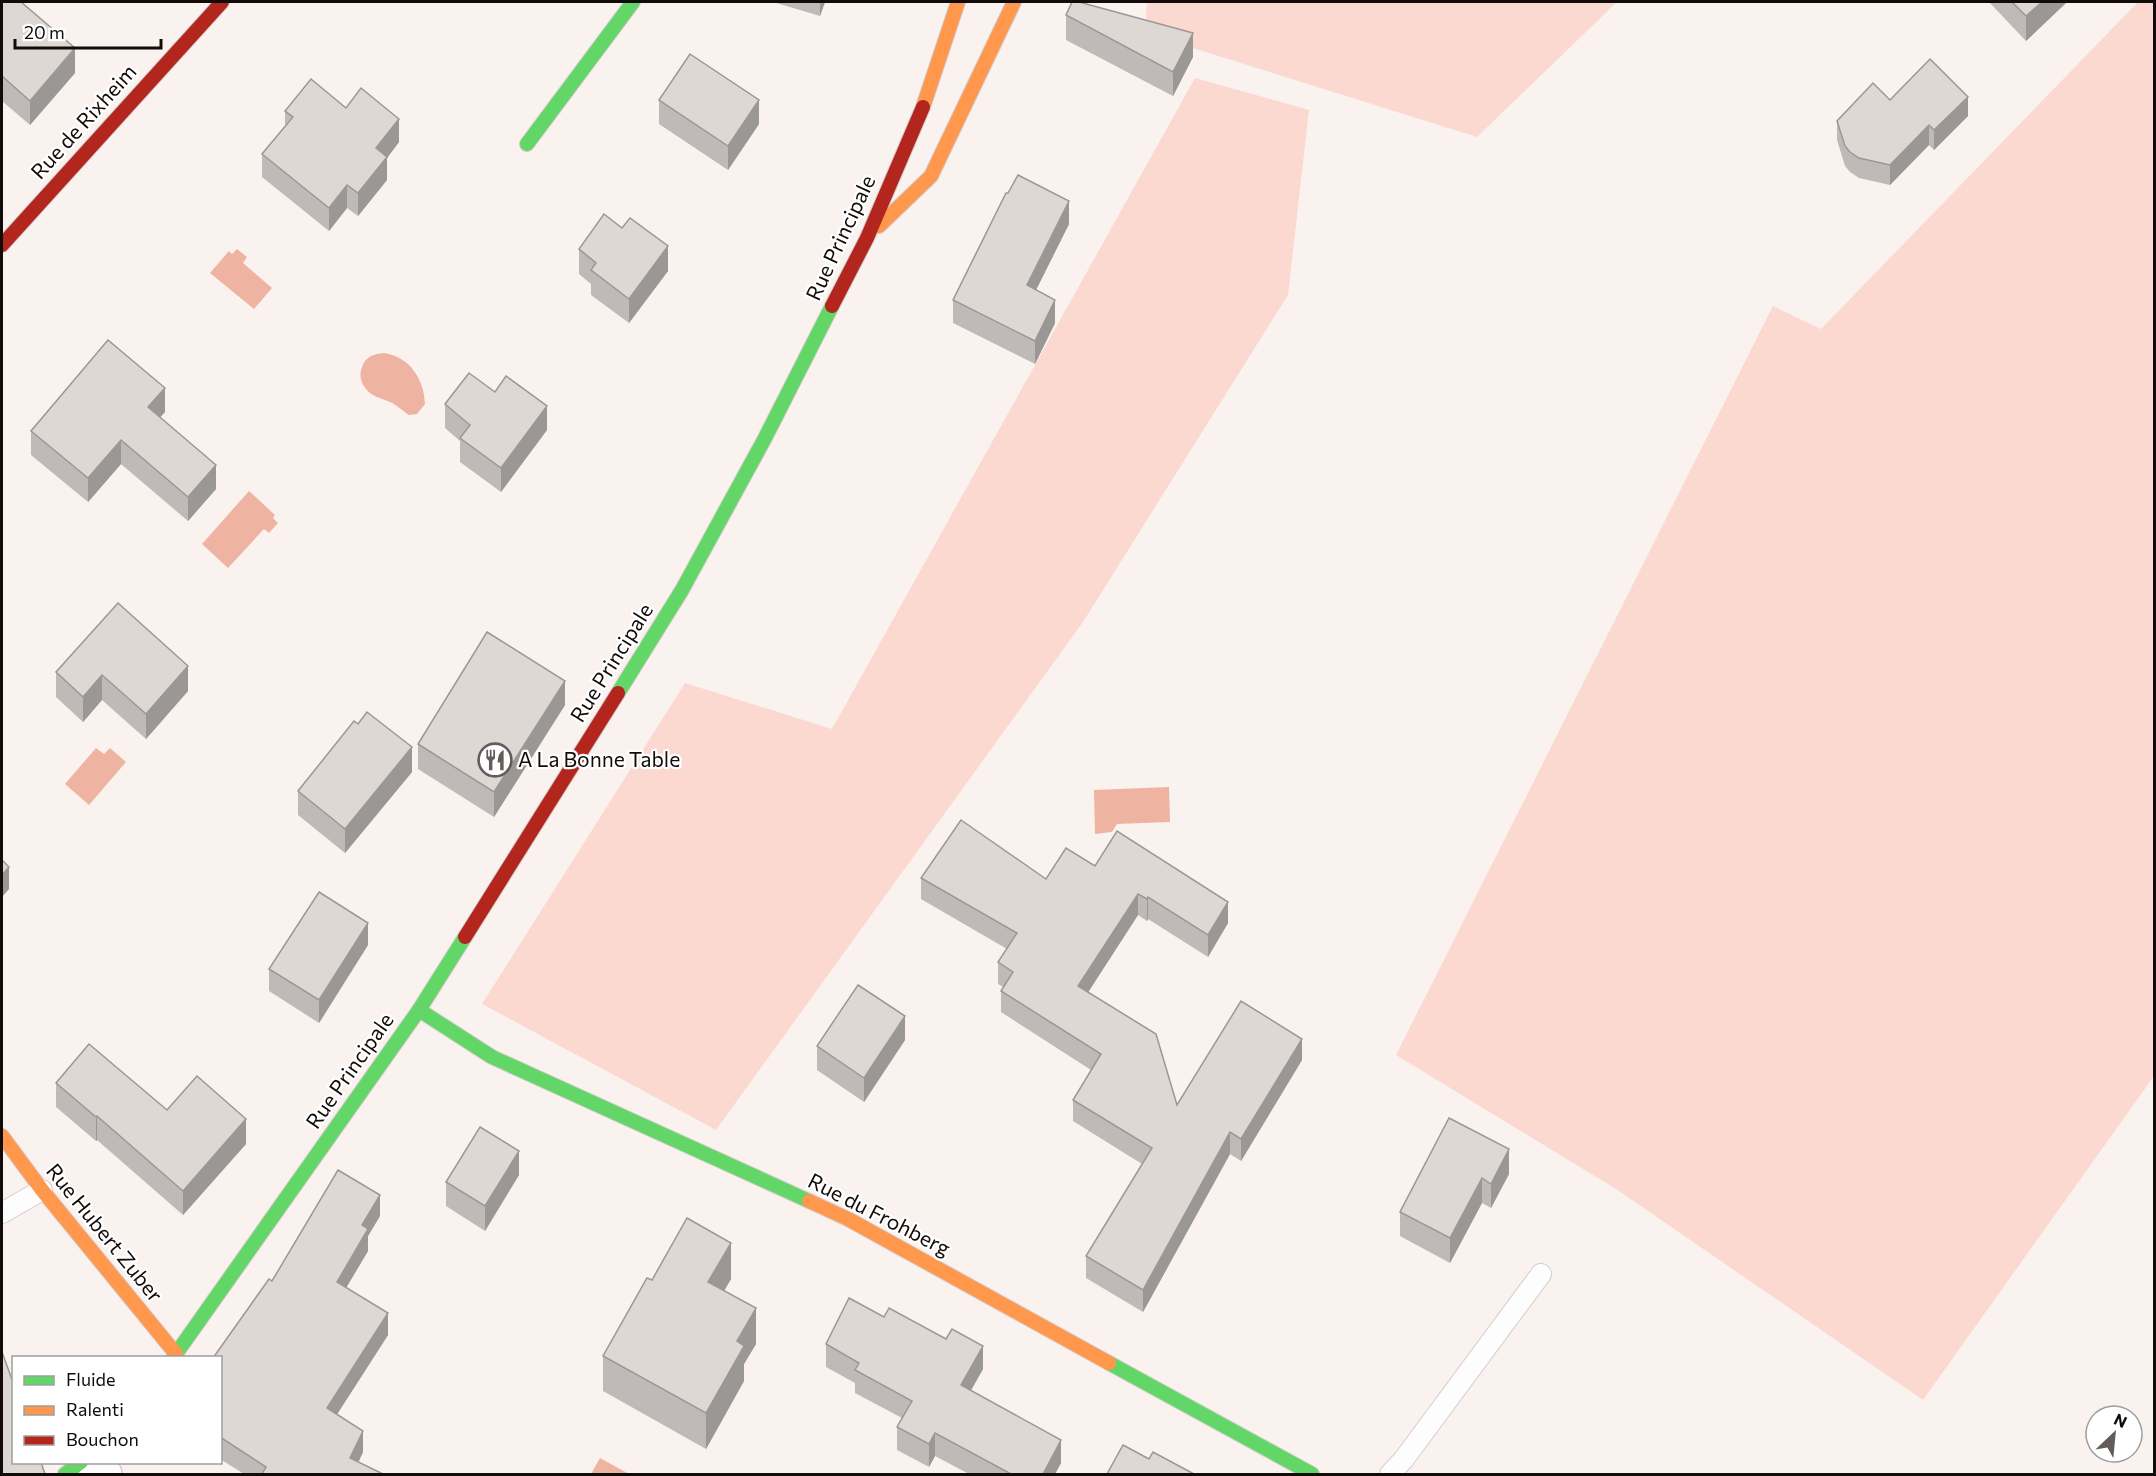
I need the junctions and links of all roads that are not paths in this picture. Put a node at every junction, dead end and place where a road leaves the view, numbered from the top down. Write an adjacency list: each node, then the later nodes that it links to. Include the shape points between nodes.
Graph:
1 (222, 2): 7 (street, Rue de Rixheim)
2 (633, 2): 5 (street)
3 (958, 2): 6 (street, Rue Principale, via 922,112)
4 (1014, 2): 6 (street, via 931,176)
5 (527, 144)
6 (867, 238): 8 (street, Rue Principale, via 682,590)
7 (2, 245)
8 (419, 1010): 13 (street, Rue Principale); 16 (street, Rue du Frohberg, via 492,1057 848,1219)
9 (2, 1136): 10 (street, Rue Hubert Zuber)
10 (42, 1190): 11 (lane); 13 (street, Rue Hubert Zuber)
11 (2, 1213)
12 (1541, 1274): 17 (lane)
13 (175, 1356)
14 (78, 1464): 15 (street)
15 (65, 1474)
16 (1312, 1474)
17 (1390, 1474)

